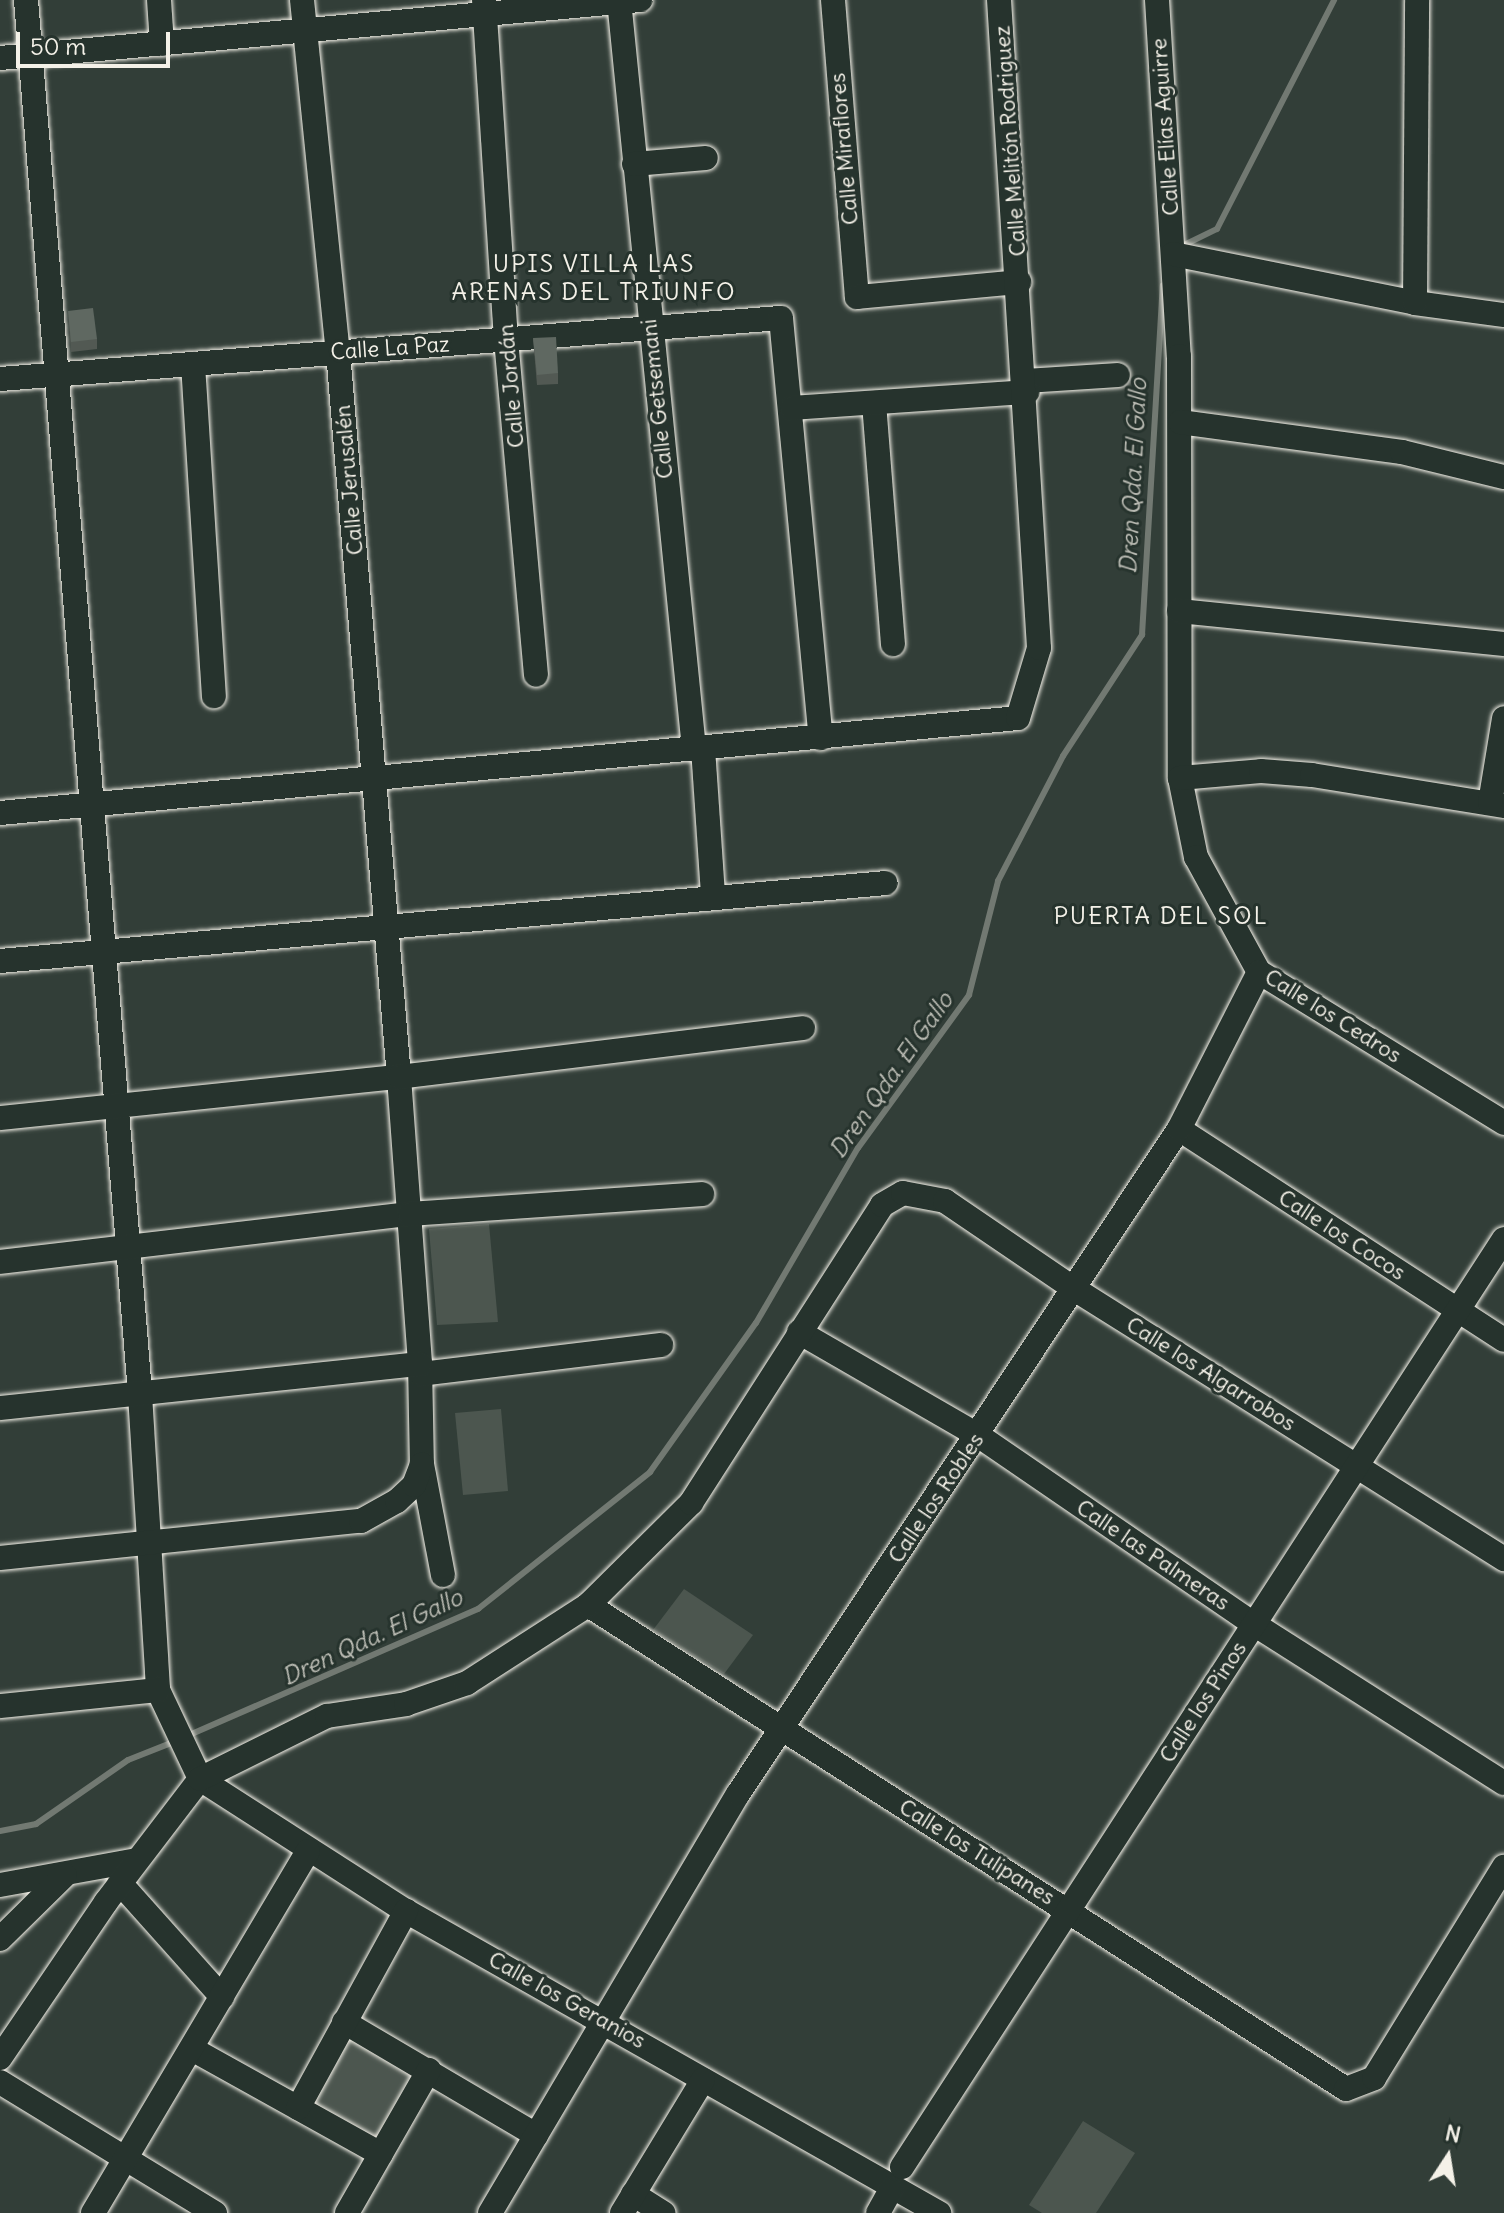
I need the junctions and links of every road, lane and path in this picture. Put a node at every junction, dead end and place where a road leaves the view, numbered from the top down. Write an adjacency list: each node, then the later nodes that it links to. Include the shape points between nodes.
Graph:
1 (26, 0): 12 (street)
2 (159, 0): 11 (street)
3 (302, 0): 10 (street, Calle Jerusalén)
4 (833, 0): 17 (street, Calle Miraflores, via 857,297)
5 (999, 0): 17 (street, Calle Melitón Rodriguez)
6 (1157, 0): 16 (street, Calle Elías Aguirre)
7 (1417, 0): 18 (street)
8 (626, 1): 9 (street); 15 (street, Calle Getsemani)
9 (485, 7): 10 (street); 21 (street, Calle Jordán)
10 (304, 31): 11 (street); 22 (street, Calle Jerusalén)
11 (162, 44): 12 (street)
12 (30, 56): 13 (street); 24 (street)
13 (0, 58)
14 (706, 158): 15 (street)
15 (634, 164): 20 (street, Calle Getsemani)
16 (1173, 254): 18 (street); 30 (street, Calle Elías Aguirre)
17 (1019, 282): 27 (street, Calle Melitón Rodriguez)
18 (1415, 303): 19 (street)
19 (1504, 315)
20 (649, 329): 21 (street, Calle La Paz); 29 (street, Calle La Paz, via 781,318); 39 (street, Calle Getsemani)
21 (506, 339): 22 (street, Calle La Paz); 35 (street, Calle Jordán)
22 (338, 352): 23 (street, Calle La Paz); 41 (street, Calle Jerusalén)
23 (193, 364): 24 (street, Calle La Paz); 36 (street)
24 (54, 375): 26 (street, Calle La Paz); 42 (street)
25 (1118, 375): 27 (street)
26 (0, 379)
27 (1026, 386): 28 (street); 38 (street, Calle Melitón Rodriguez, via 1039,648 1018,718)
28 (874, 403): 29 (street); 33 (street)
29 (792, 408): 38 (street)
30 (1180, 422): 31 (street, via 1402,452); 32 (street, Calle los Cedros)
31 (1504, 477)
32 (1179, 611): 34 (street); 40 (street, Calle los Cedros)
33 (893, 644)
34 (1504, 644)
35 (536, 675)
36 (214, 696)
37 (1504, 718): 43 (street)
38 (821, 738): 39 (street)
39 (698, 749): 41 (street); 46 (street, Calle Getsemani)
40 (1180, 778): 43 (street, via 1261,771 1312,775); 50 (street, Calle los Cedros, via 1196,857)
41 (374, 779): 42 (street); 47 (street, Calle Jerusalén)
42 (90, 804): 44 (street); 48 (street)
43 (1497, 805)
44 (0, 813)
45 (886, 883): 46 (street)
46 (713, 895): 47 (street)
47 (387, 928): 48 (street); 52 (street, Calle Jerusalén)
48 (103, 953): 49 (street); 53 (street)
49 (0, 961)
50 (1259, 972): 55 (street, Calle los Cedros); 56 (street, Calle los Robles)
51 (803, 1028): 52 (street)
52 (399, 1077): 53 (street); 58 (street, Calle Jerusalén)
53 (116, 1107): 54 (street); 60 (street)
54 (0, 1118)
55 (1504, 1123)
56 (1179, 1129): 62 (street, Calle los Robles); 63 (street, Calle los Cocos)
57 (702, 1194): 58 (street)
58 (410, 1214): 60 (street); 67 (street, Calle Jerusalén)
59 (1504, 1239): 63 (street, Calle los Pinos)
60 (128, 1250): 61 (street); 68 (street)
61 (0, 1262)
62 (1076, 1290): 64 (street, Calle los Algarrobos, via 945,1201 903,1193 882,1205); 70 (street, Calle los Robles); 72 (street, Calle los Algarrobos)
63 (1457, 1310): 65 (street, Calle los Cocos); 72 (street, Calle los Pinos)
64 (799, 1332): 70 (street, Calle las Palmeras); 77 (street, via 691,1503)
65 (1504, 1340)
66 (661, 1345): 67 (street)
67 (420, 1369): 68 (street); 71 (street, Calle Jerusalén)
68 (140, 1394): 69 (street); 73 (street)
69 (0, 1408)
70 (979, 1436): 78 (street, Calle las Palmeras); 81 (street, Calle los Robles)
71 (422, 1464): 73 (street, via 414,1485 397,1501 361,1521); 76 (street, Calle Jerusalén)
72 (1358, 1465): 75 (street, Calle los Algarrobos); 78 (street, Calle los Pinos)
73 (150, 1542): 74 (street); 79 (street)
74 (0, 1558)
75 (1504, 1559)
76 (443, 1575)
77 (588, 1605): 81 (street, Calle los Tulipanes); 82 (street, via 467,1683 406,1704 327,1716)
78 (1254, 1624): 83 (street, Calle las Palmeras); 90 (street, Calle los Pinos)
79 (158, 1690): 80 (street); 82 (street)
80 (0, 1706)
81 (781, 1727): 90 (street, Calle los Tulipanes); 94 (street, Calle los Robles)
82 (200, 1779): 84 (street, Calle los Geranios); 85 (street)
83 (1504, 1783)
84 (308, 1851): 91 (street, Calle los Geranios); 93 (street)
85 (137, 1860): 87 (street); 88 (street)
86 (1504, 1867): 90 (street, Calle los Tulipanes, via 1367,2084 1356,2089 1331,2082)
87 (65, 1875): 89 (street); 92 (street)
88 (120, 1883): 93 (street); 97 (street)
89 (0, 1885)
90 (1068, 1910): 105 (street, Calle los Pinos)
91 (406, 1911): 94 (street, Calle los Geranios); 95 (street)
92 (0, 1939)
93 (222, 1997): 96 (street)
94 (601, 2018): 99 (street, Calle los Geranios); 102 (street, Calle los Robles)
95 (344, 2022): 98 (street); 101 (street)
96 (192, 2049): 101 (street); 104 (street)
97 (0, 2058)
98 (429, 2070): 102 (street); 103 (street)
99 (703, 2080): 106 (street, Calle los Geranios); 107 (street)
100 (0, 2082): 104 (street)
101 (298, 2108): 103 (street)
102 (536, 2135): 111 (street, Calle los Robles)
103 (381, 2154): 110 (street)
104 (124, 2158): 108 (street); 109 (street)
105 (902, 2167)
106 (891, 2190): 113 (street); 114 (street, Calle los Geranios)
107 (627, 2204): 112 (street)
108 (93, 2213)
109 (215, 2213)
110 (347, 2213)
111 (490, 2213)
112 (664, 2213)
113 (878, 2213)
114 (939, 2213)

